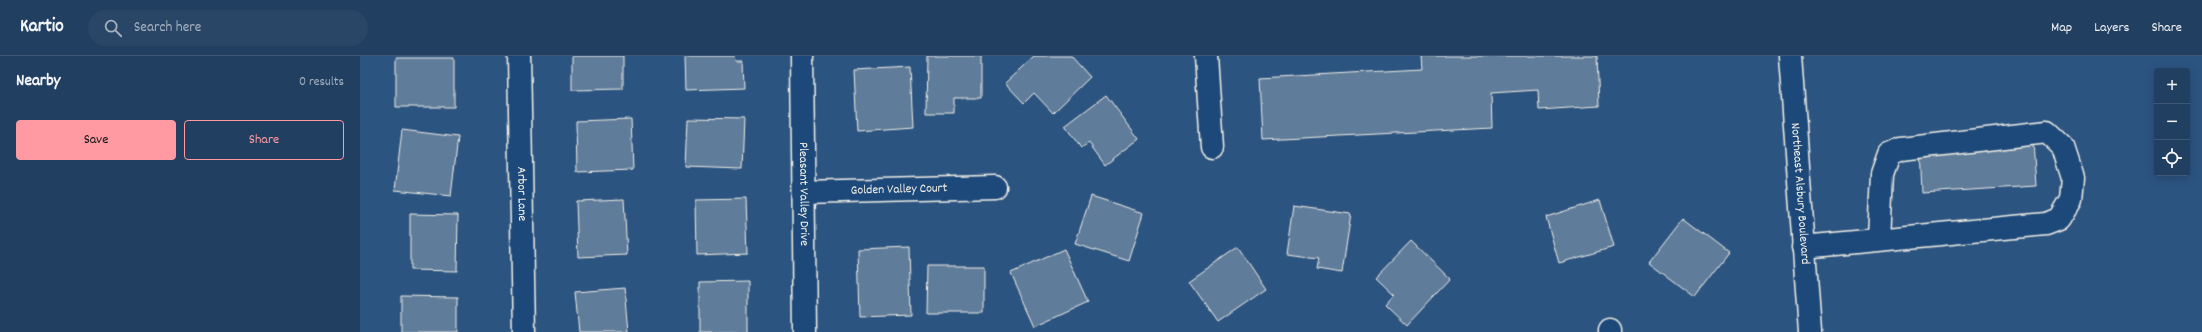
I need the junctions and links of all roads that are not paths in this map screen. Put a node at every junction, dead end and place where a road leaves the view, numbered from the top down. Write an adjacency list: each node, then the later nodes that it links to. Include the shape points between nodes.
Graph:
1 (519, 56): 10 (street, Arbor Lane)
2 (802, 56): 7 (street, Pleasant Valley Drive)
3 (1206, 56): 5 (street)
4 (1790, 56): 9 (street, Northeast Alsbury Boulevard)
5 (1212, 147)
6 (994, 187): 7 (street, Golden Valley Court)
7 (804, 192): 11 (street, Pleasant Valley Drive)
8 (1879, 239): 8 (street, via 2046,224 2059,219 2071,199 2074,178 2063,147 2047,132 1901,149 1889,154 1882,174); 9 (street)
9 (1803, 247): 12 (street, Northeast Alsbury Boulevard)
10 (524, 332)
11 (805, 332)
12 (1810, 332)

